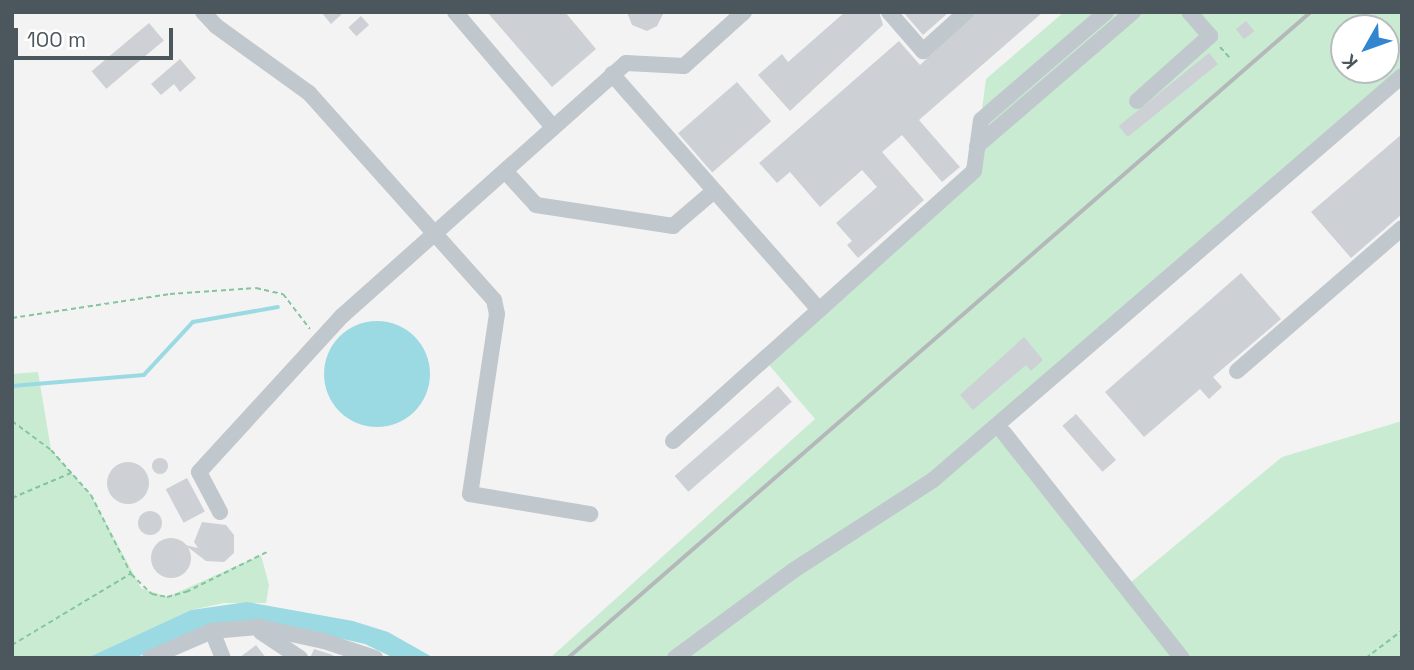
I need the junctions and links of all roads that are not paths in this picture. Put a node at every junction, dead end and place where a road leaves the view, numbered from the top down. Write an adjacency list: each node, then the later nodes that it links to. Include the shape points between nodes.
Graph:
1 (203, 12): 18 (street, via 309,93)
2 (455, 12): 13 (street)
3 (744, 12): 9 (street, via 684,66 626,62)
4 (889, 12): 5 (street, via 923,51)
5 (966, 12)
6 (1106, 12): 14 (street, via 981,120)
7 (1133, 12): 14 (street)
8 (1189, 12): 12 (street, via 1210,36)
9 (612, 74): 13 (street); 16 (street)
10 (1402, 76): 32 (street, via 940,474 794,570)
11 (1402, 89): 21 (street)
12 (1137, 101)
13 (553, 127): 15 (street)
14 (977, 146): 19 (street, via 974,171)
15 (505, 171): 16 (street, via 536,205 673,226); 18 (street)
16 (714, 191): 19 (street)
17 (1402, 228): 20 (street)
18 (434, 234): 23 (street, via 320,339 199,472); 24 (street, via 496,307 470,494)
19 (818, 310): 22 (street)
20 (1237, 371)
21 (1004, 433): 32 (street, via 916,503); 33 (street)
22 (673, 441)
23 (220, 512)
24 (590, 514)
25 (254, 628): 26 (street); 30 (street); 31 (street, via 324,640)
26 (212, 631): 27 (street); 29 (street)
27 (174, 652): 28 (street)
28 (150, 658)
29 (223, 658)
30 (300, 658)
31 (375, 658)
32 (677, 658)
33 (1182, 658)

